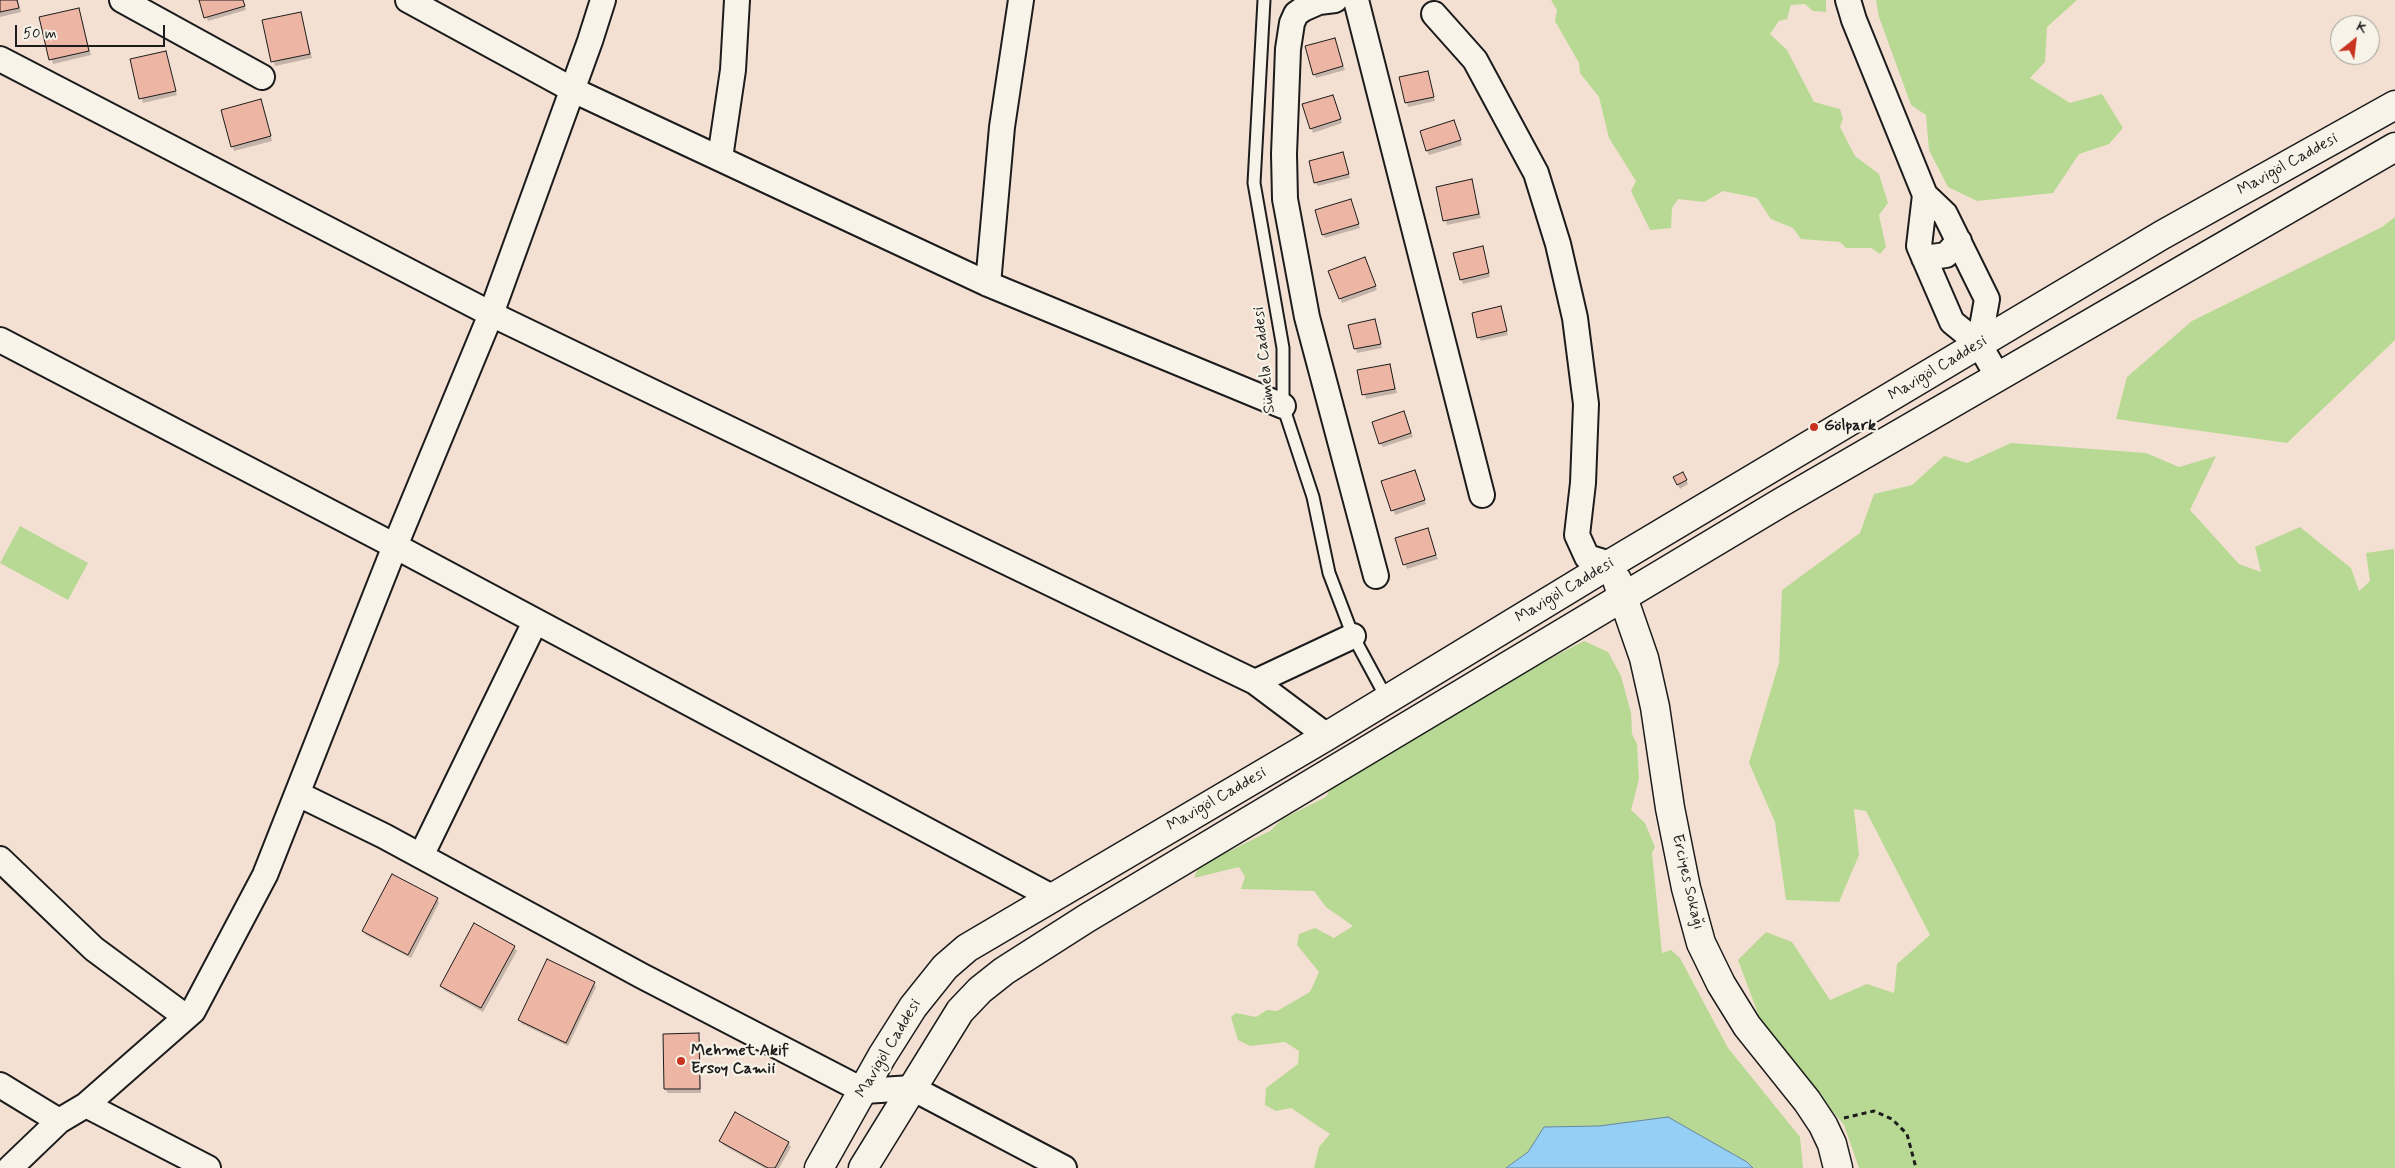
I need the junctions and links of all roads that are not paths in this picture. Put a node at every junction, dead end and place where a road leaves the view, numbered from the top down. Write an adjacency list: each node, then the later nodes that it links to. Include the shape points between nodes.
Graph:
1 (122, 0): 12 (street)
2 (408, 0): 13 (street)
3 (602, 0): 13 (street)
4 (737, 0): 16 (street, via 733,70)
5 (1020, 0): 20 (street, via 1002,127)
6 (1264, 0): 25 (lane, Sümela Caddesi, via 1254,184 1283,348)
7 (1335, 0): 29 (street, via 1303,9 1292,23 1288,49 1285,199 1307,317)
8 (1356, 0): 26 (street)
9 (1848, 0): 17 (street)
10 (1434, 14): 28 (street, via 1475,60 1536,172 1558,244 1575,318 1586,404 1577,535 1588,557)
11 (0, 59): 21 (street)
12 (262, 77)
13 (573, 90): 16 (street); 21 (street)
14 (2395, 104): 23 (main road, Mavigöl Caddesi, via 2162,235)
15 (2395, 147): 24 (main road, Mavigöl Caddesi)
16 (720, 158): 20 (street)
17 (1925, 195): 18 (street, via 1945,214); 19 (street, via 1919,246)
18 (1958, 241): 19 (street, via 1946,255); 23 (street, via 1987,299)
19 (1924, 258): 23 (street, via 1952,322)
20 (988, 284): 25 (street)
21 (491, 314): 27 (street); 33 (street)
22 (0, 340): 27 (street)
23 (1980, 344): 24 (street); 28 (main road, Mavigöl Caddesi)
24 (1998, 377): 30 (main road, Mavigöl Caddesi)
25 (1283, 406): 32 (lane, Sümela Caddesi, via 1313,497 1329,573)
26 (1482, 495)
27 (395, 546): 31 (street); 36 (street)
28 (1610, 564): 30 (main road, Erciyes Sokağı); 34 (main road, Mavigöl Caddesi)
29 (1376, 576)
30 (1624, 596): 42 (main road, Mavigöl Caddesi, via 1004,971 960,1011); 51 (main road, Erciyes Sokağı, via 1644,658 1686,888 1701,943 1747,1026 1823,1125)
31 (535, 622): 37 (street); 39 (street)
32 (1353, 636): 33 (street); 34 (lane, Sümela Caddesi)
33 (1255, 682): 35 (street)
34 (1387, 699): 35 (main road, Mavigöl Caddesi)
35 (1328, 736): 39 (main road, Mavigöl Caddesi)
36 (298, 794): 37 (street); 40 (street, via 266,875 193,1011)
37 (421, 856): 43 (street)
38 (0, 859): 40 (street, via 94,949)
39 (1052, 897): 43 (main road, Mavigöl Caddesi, via 967,948 944,967 913,1007)
40 (186, 1017): 44 (street)
41 (0, 1085): 45 (street)
42 (912, 1088): 43 (street); 49 (main road, Mavigöl Caddesi); 50 (street)
43 (864, 1091): 48 (main road, Mavigöl Caddesi)
44 (86, 1105): 45 (street); 47 (street)
45 (59, 1121): 46 (street)
46 (10, 1168)
47 (208, 1168)
48 (819, 1168)
49 (863, 1168)
50 (1064, 1168)
51 (1838, 1168)

